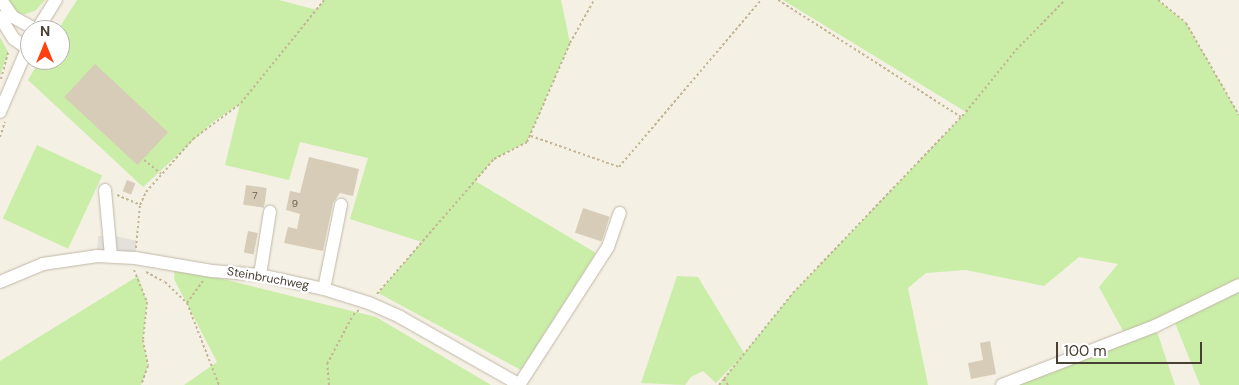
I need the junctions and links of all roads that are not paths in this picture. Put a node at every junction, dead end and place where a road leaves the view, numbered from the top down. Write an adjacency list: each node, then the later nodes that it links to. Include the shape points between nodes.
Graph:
1 (1, 0): 5 (street, via 13,17)
2 (56, 0): 4 (street)
3 (0, 17): 6 (street, via 14,39)
4 (43, 20)
5 (20, 21)
6 (20, 42)
7 (20, 64): 8 (street)
8 (0, 112)
9 (105, 190): 13 (street)
10 (341, 205): 17 (street)
11 (270, 212): 14 (street)
12 (620, 213): 18 (street, via 608,247)
13 (111, 256): 14 (street, Steinbruchweg); 15 (street, Steinbruchweg, via 59,260)
14 (260, 275): 17 (street, Steinbruchweg)
15 (0, 282)
16 (1239, 285): 19 (street, via 1155,326)
17 (324, 289): 18 (street, Steinbruchweg, via 400,317)
18 (519, 385)
19 (1002, 385)

